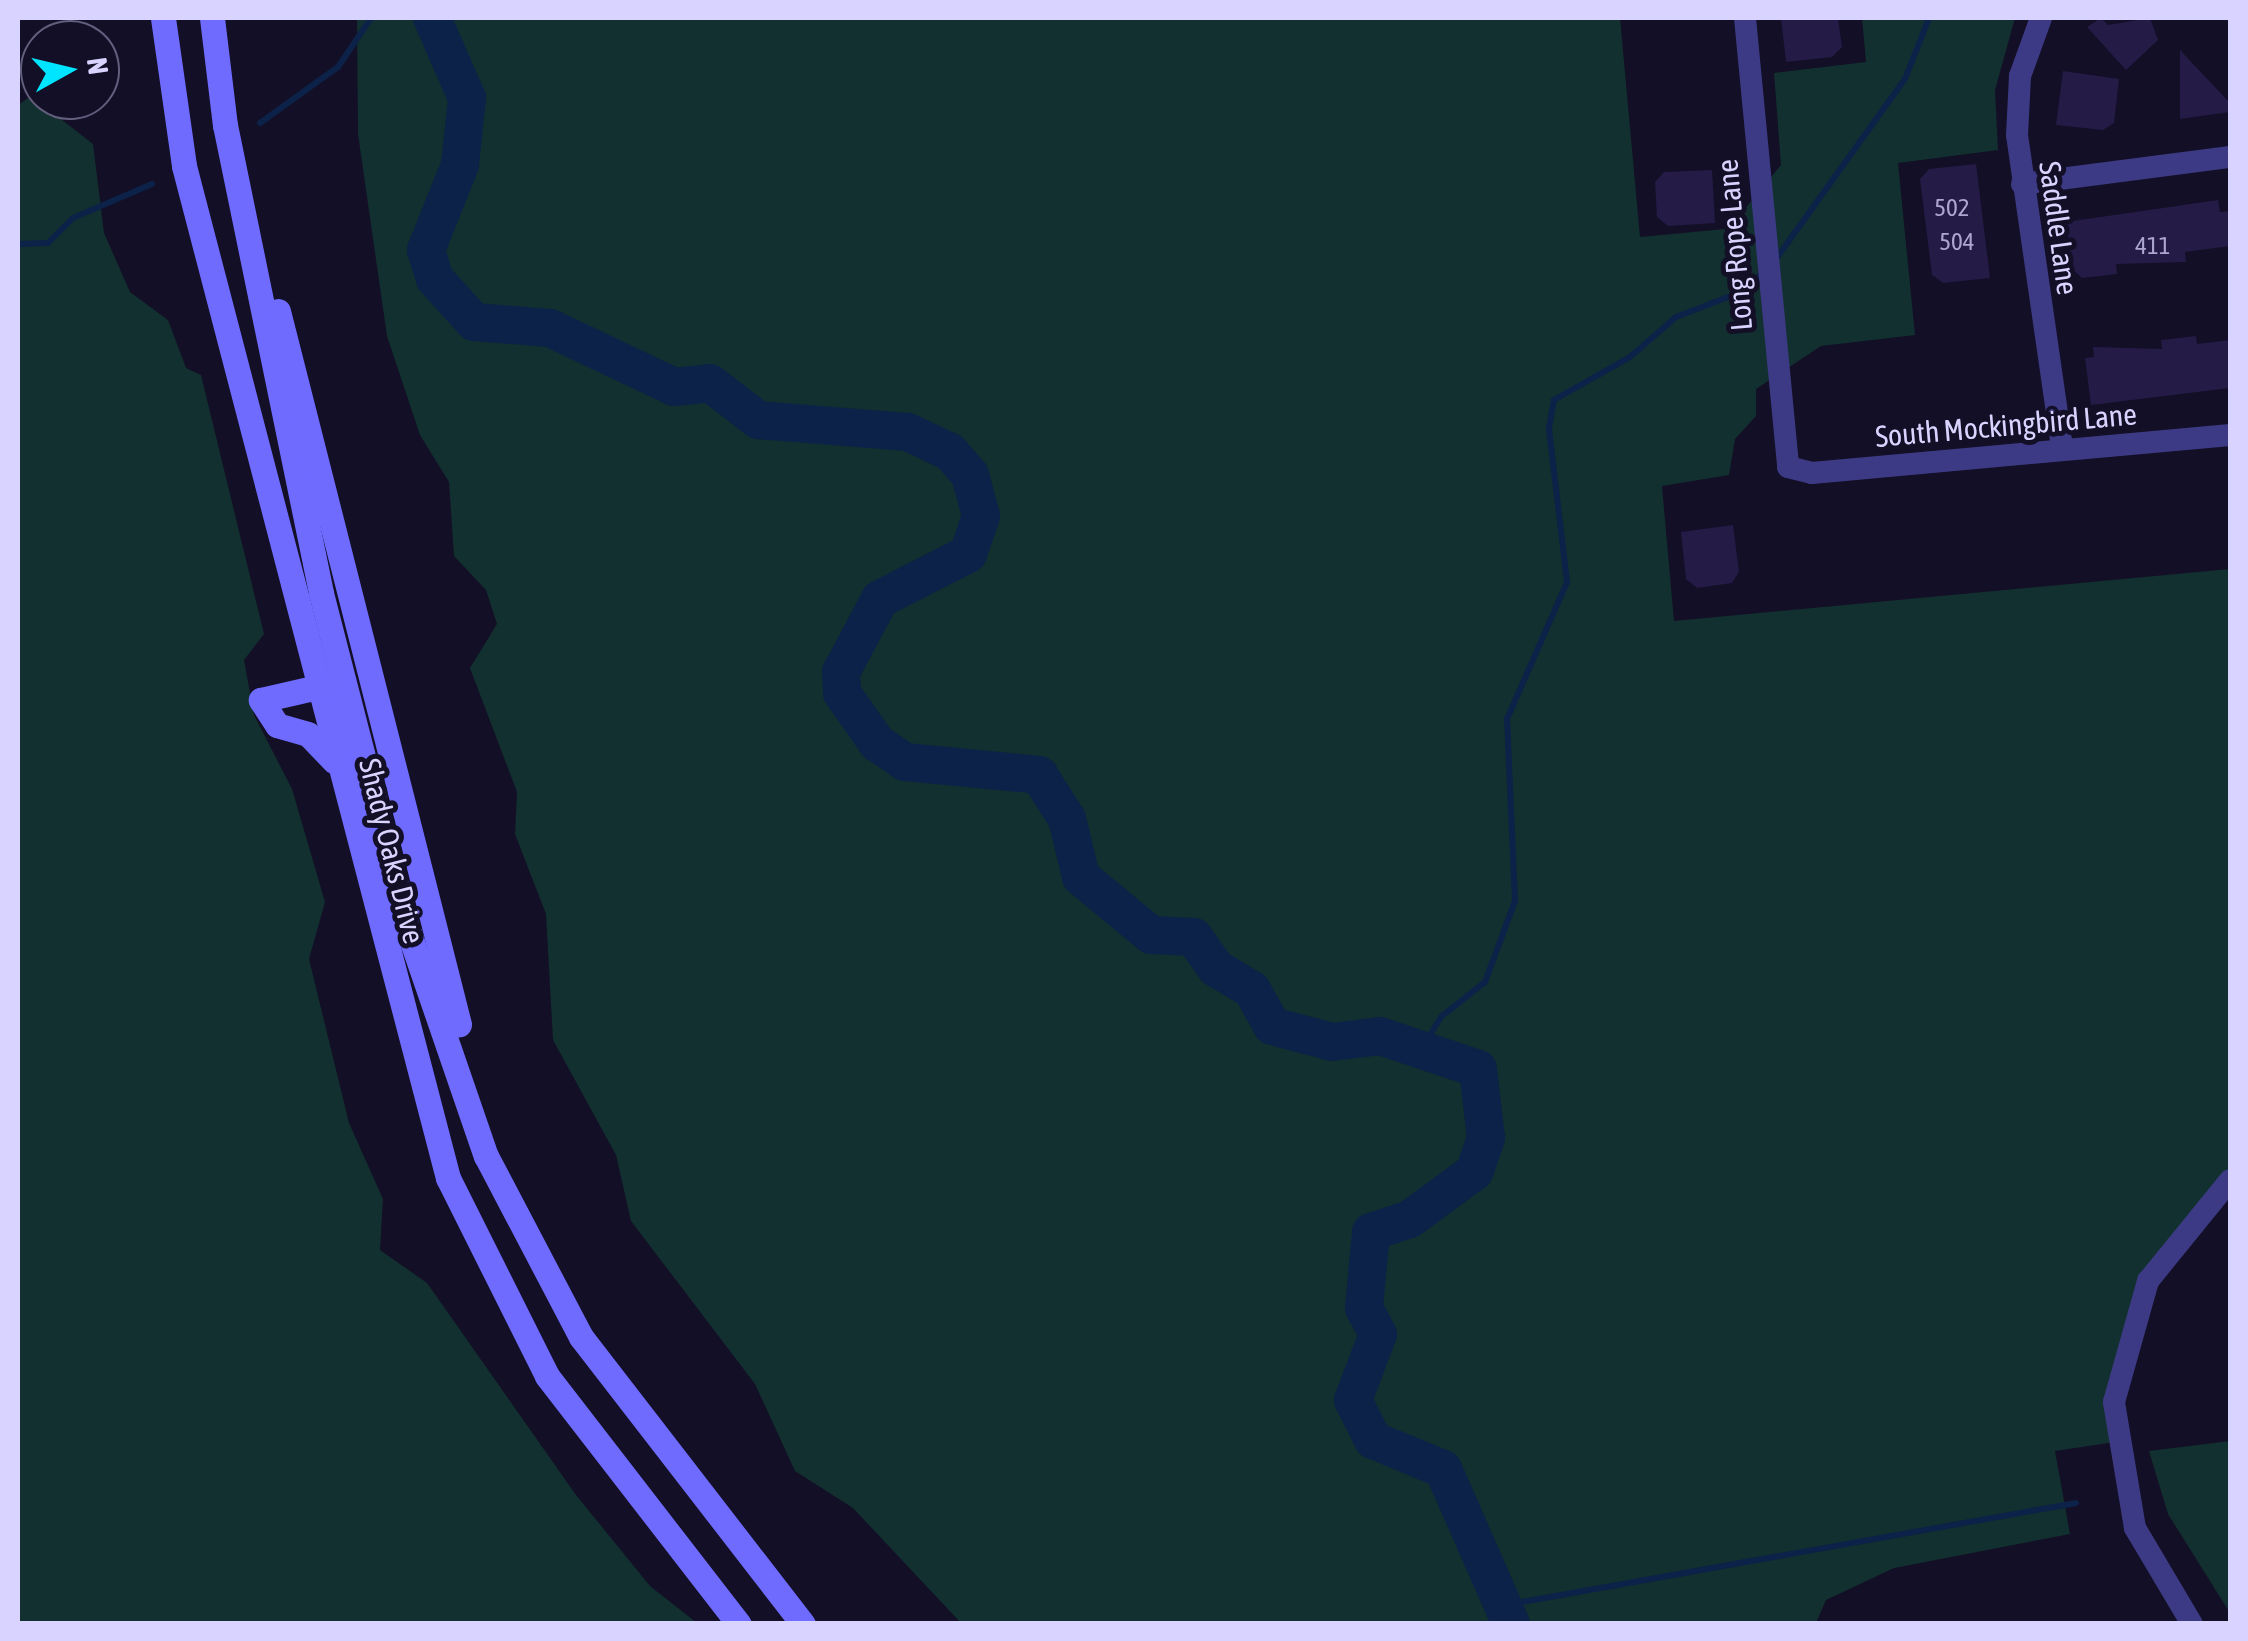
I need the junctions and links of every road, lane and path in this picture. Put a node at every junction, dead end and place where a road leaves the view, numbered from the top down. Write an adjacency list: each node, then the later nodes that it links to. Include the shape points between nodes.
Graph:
1 (163, 18): 12 (street, Shady Oaks Drive, via 184,166)
2 (212, 18): 7 (street, Shady Oaks Drive)
3 (1745, 18): 10 (street, Long Rope Lane)
4 (2041, 18): 6 (street, Saddle Lane, via 2020,76)
5 (2230, 157): 6 (street)
6 (2022, 184): 9 (street, Saddle Lane)
7 (252, 236): 11 (street, Shady Oaks Drive, via 277,398); 15 (street, Shady Oaks Drive)
8 (2230, 436): 9 (street, South Mockingbird Lane)
9 (2062, 449): 10 (street, South Mockingbird Lane, via 1812,472)
10 (1788, 467)
11 (344, 680): 12 (street); 15 (street, Shady Oaks Drive, via 407,926)
12 (318, 686): 13 (street, Shady Oaks Drive); 13 (street, via 261,700 277,725 308,734)
13 (336, 765): 16 (street, Shady Oaks Drive, via 432,1134 468,1230 555,1386)
14 (2230, 1180): 18 (street, via 2148,1281 2114,1402 2135,1528)
15 (516, 1214): 17 (street, Shady Oaks Drive, via 603,1369)
16 (739, 1624)
17 (803, 1624)
18 (2192, 1624)

